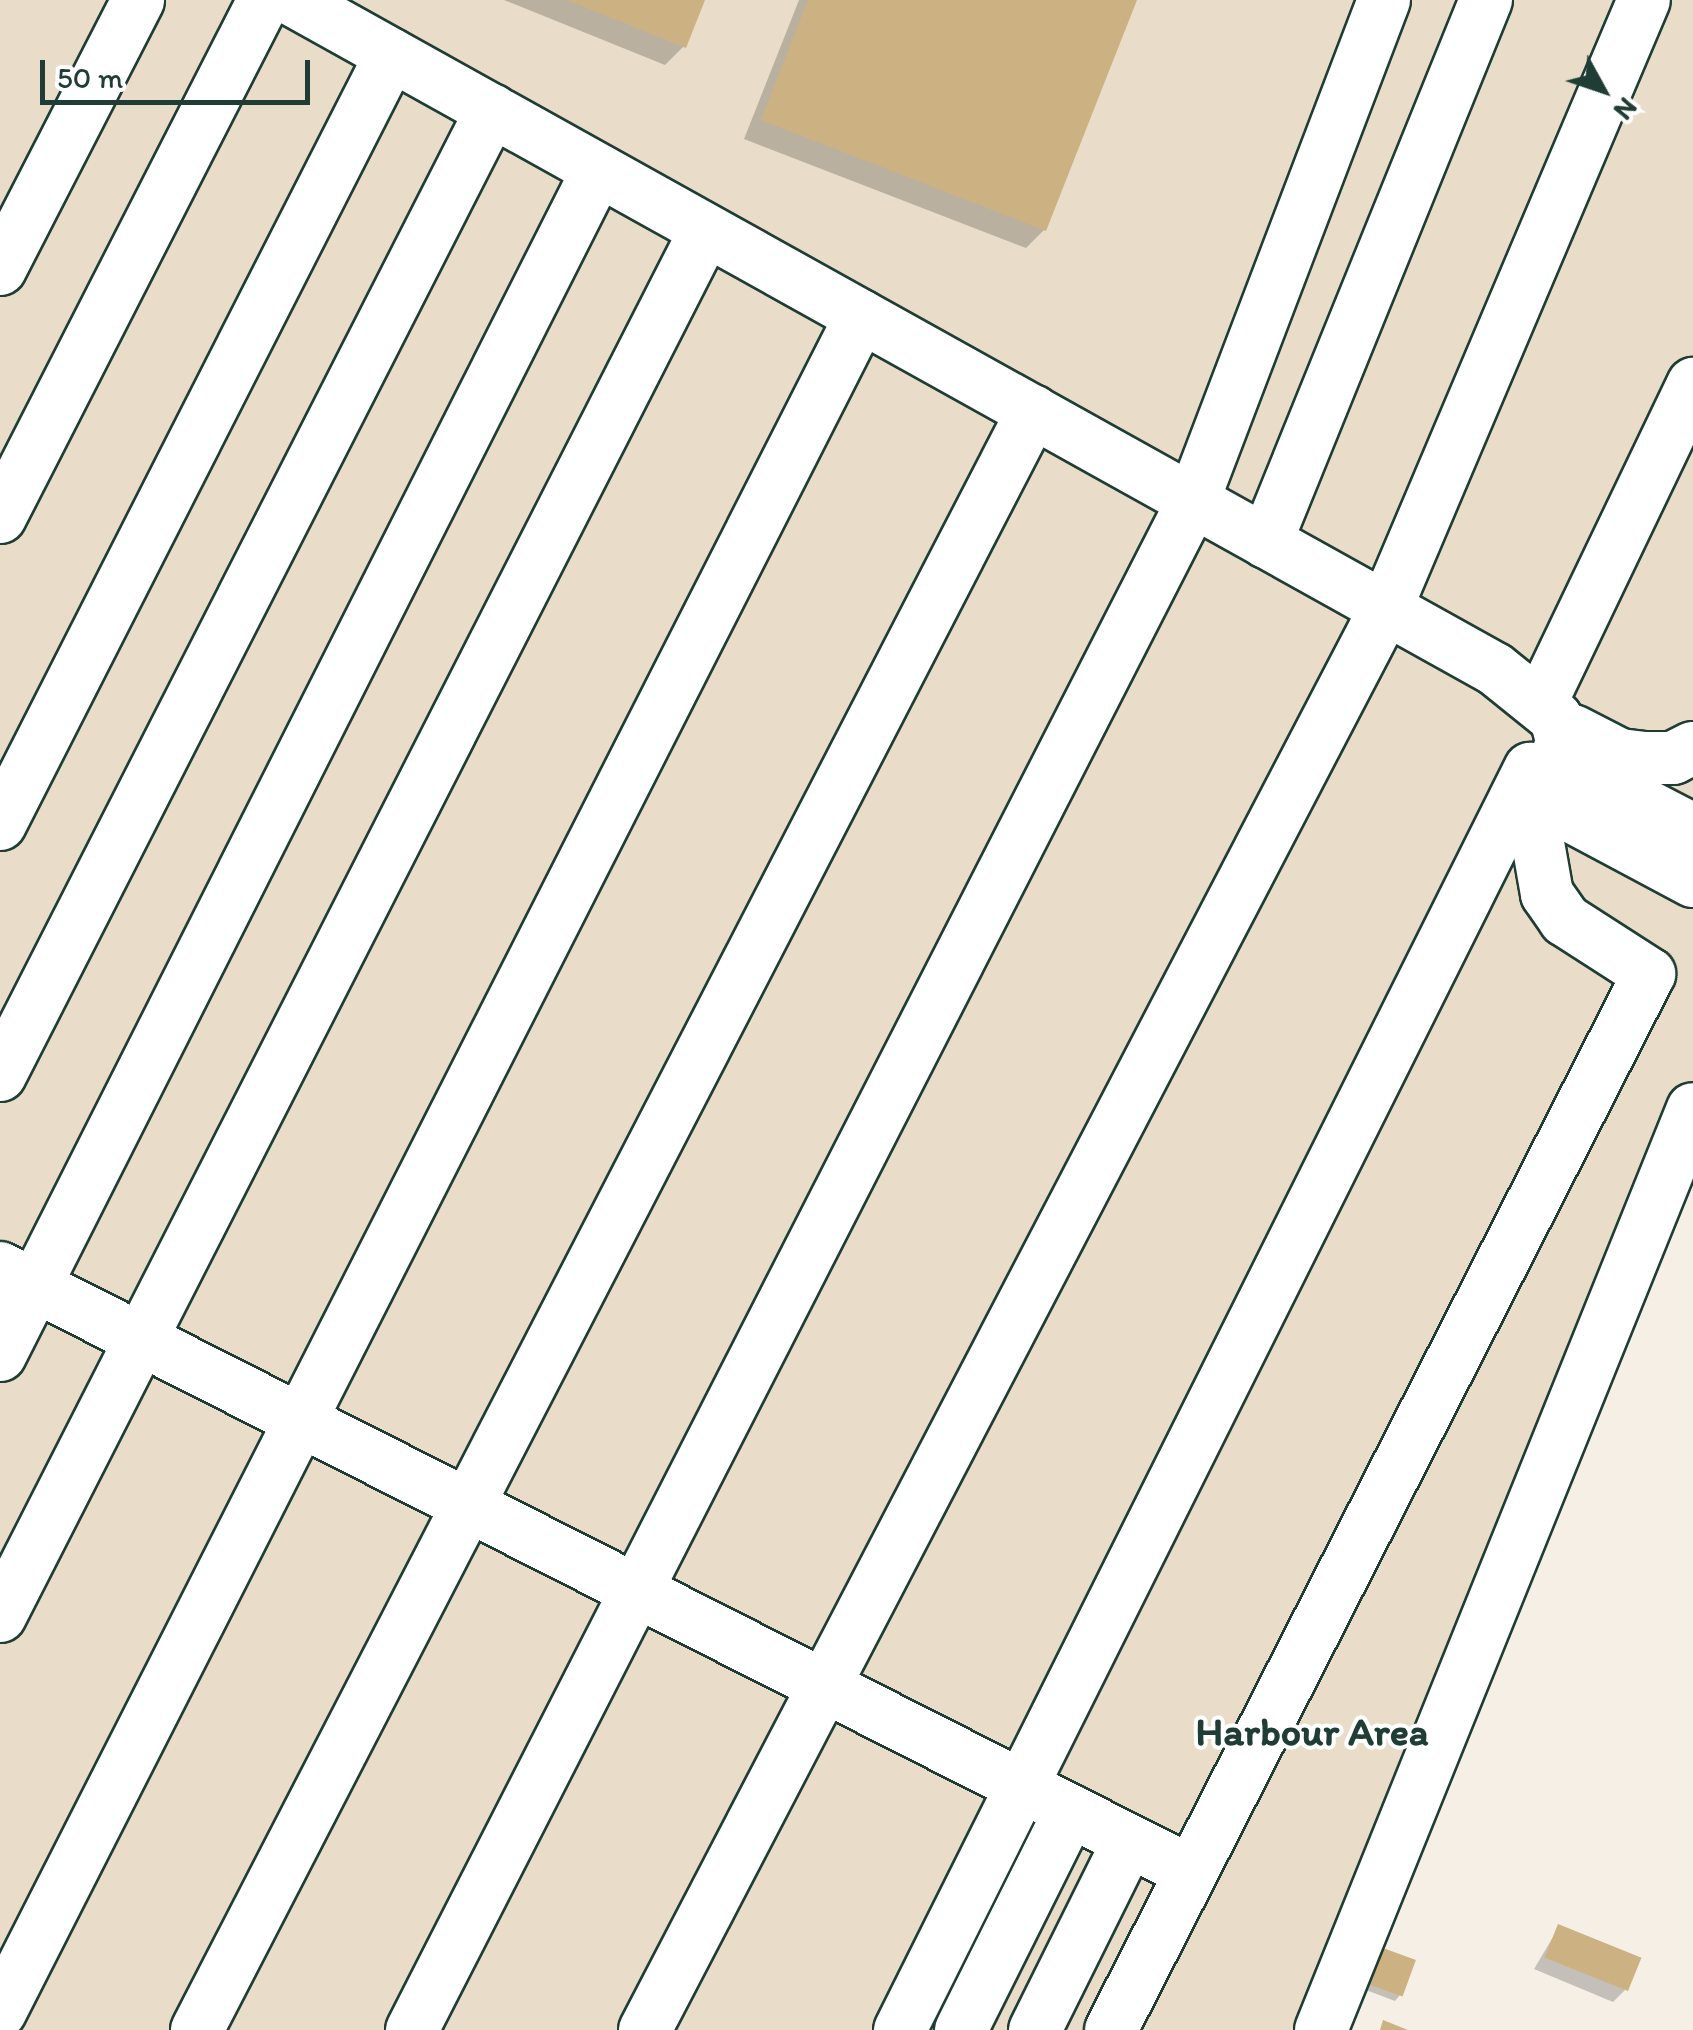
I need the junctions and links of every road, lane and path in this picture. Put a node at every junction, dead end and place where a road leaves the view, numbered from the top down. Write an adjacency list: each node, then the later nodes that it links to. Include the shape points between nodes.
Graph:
1 (138, 0): 11 (lane)
2 (264, 0): 16 (lane)
3 (293, 0): 7 (lane)
4 (1384, 0): 15 (lane)
5 (1486, 0): 17 (lane)
6 (1644, 0): 18 (lane)
7 (391, 55): 8 (lane); 22 (lane)
8 (492, 110): 9 (lane); 25 (lane)
9 (598, 170): 10 (lane); 27 (lane)
10 (706, 230): 12 (lane); 28 (lane)
11 (0, 269)
12 (860, 316): 14 (lane); 30 (lane)
13 (1693, 384): 19 (lane)
14 (1033, 411): 15 (lane); 31 (lane)
15 (1193, 500): 17 (lane); 32 (lane)
16 (0, 517)
17 (1266, 542): 18 (lane)
18 (1386, 608): 19 (lane, via 1496,669); 34 (lane)
19 (1548, 711): 20 (lane, via 1620,754 1673,758); 21 (lane, via 1562,742); 23 (lane, via 1572,747 1620,792); 35 (lane)
20 (1693, 748)
21 (1564, 794): 24 (lane); 35 (lane, via 1535,826 1542,880 1566,920 1650,974)
22 (0, 824)
23 (1693, 830)
24 (1693, 881)
25 (0, 1075)
26 (1693, 1108): 47 (lane)
27 (18, 1277): 28 (lane); 29 (lane)
28 (140, 1340): 30 (lane); 33 (lane)
29 (0, 1355)
30 (300, 1421): 31 (lane); 36 (lane)
31 (468, 1505): 32 (lane); 37 (lane)
32 (636, 1591): 34 (lane); 38 (lane)
33 (0, 1616)
34 (824, 1687): 35 (lane); 39 (lane)
35 (1103, 1828): 40 (lane); 41 (lane); 42 (lane); 43 (lane); 44 (lane); 45 (lane); 46 (lane)
36 (0, 2012)
37 (196, 2030)
38 (412, 2030)
39 (645, 2030)
40 (900, 2030)
41 (934, 2030)
42 (961, 2030)
43 (994, 2030)
44 (1034, 2030)
45 (1076, 2030)
46 (1110, 2030)
47 (1321, 2030)

